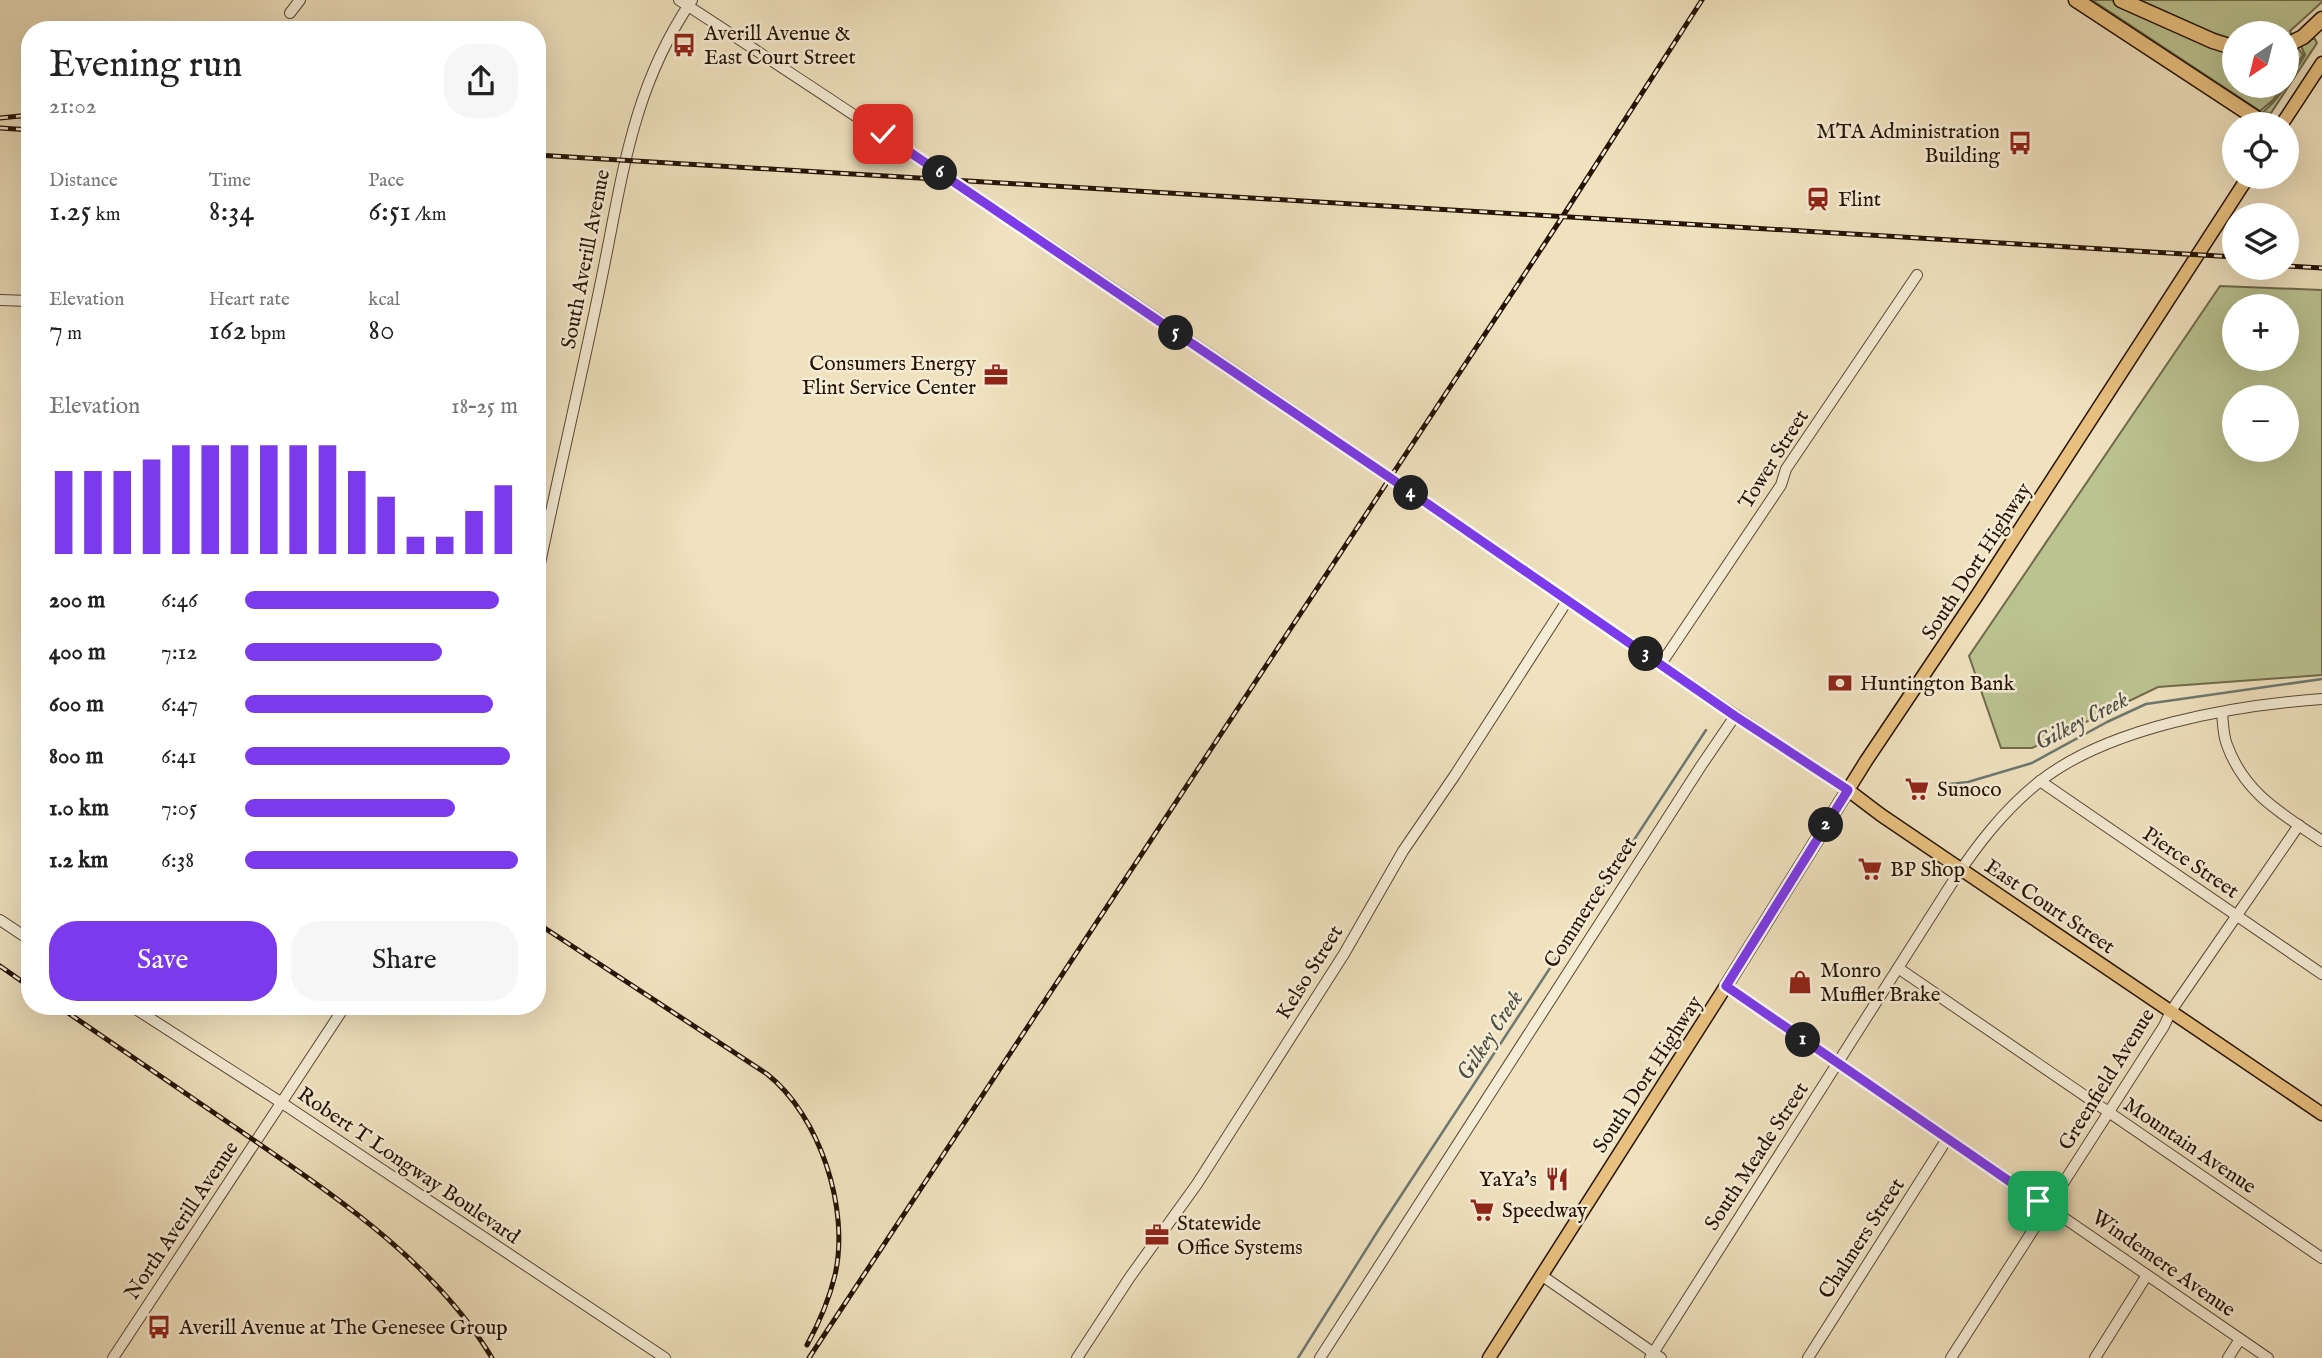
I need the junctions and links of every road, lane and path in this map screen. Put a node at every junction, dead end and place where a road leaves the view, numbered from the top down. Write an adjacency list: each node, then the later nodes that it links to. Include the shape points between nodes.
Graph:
1 (300, 0): 5 (street)
2 (2076, 0): 10 (highway)
3 (2121, 0): 8 (highway)
4 (687, 2): 16 (street, South Averill Avenue, via 653,71 625,158); 17 (street, East Court Street)
5 (289, 13)
6 (2322, 19): 7 (highway)
7 (2300, 38)
8 (2222, 43)
9 (2322, 63): 11 (main road)
10 (2246, 112)
11 (2290, 112)
12 (2240, 189): 23 (main road, South Dort Highway)
13 (1917, 275): 18 (street, Tower Street)
14 (0, 300): 15 (street)
15 (21, 301)
16 (546, 537)
17 (1567, 601): 18 (street, East Court Street); 49 (street, Kelso Street, via 1403,850 1344,954 1197,1184)
18 (1661, 664): 21 (street, East Court Street)
19 (2322, 699): 20 (street, South Meade Street)
20 (2222, 712): 22 (street, South Meade Street, via 2111,743); 24 (street, via 2226,743 2243,779)
21 (1735, 716): 23 (street, East Court Street); 50 (street, Commerce Street)
22 (2040, 781): 26 (street, South Meade Street, via 2001,816); 27 (street, Pierce Street)
23 (1848, 790): 26 (main road, East Court Street); 32 (main road, South Dort Highway)
24 (2299, 825): 25 (street); 27 (street, Greenfield Avenue)
25 (2322, 841)
26 (1961, 869): 30 (street, South Meade Street); 33 (main road, East Court Street)
27 (2236, 916): 31 (street, Pierce Street); 33 (street, Greenfield Avenue)
28 (0, 920): 29 (street)
29 (21, 934)
30 (1898, 968): 36 (street, South Meade Street); 38 (street, Mountain Avenue)
31 (2322, 974)
32 (1726, 986): 36 (street, Windemere Avenue); 43 (main road, South Dort Highway)
33 (2171, 1011): 38 (street, Greenfield Avenue); 39 (main road, East Court Street)
34 (145, 1015): 37 (street, Robert T Longway Boulevard)
35 (339, 1015): 37 (street)
36 (1838, 1063): 40 (street, Windemere Avenue); 46 (street, South Meade Street)
37 (282, 1104): 47 (street, North Averill Avenue); 48 (street, Robert T Longway Boulevard)
38 (2108, 1112): 41 (street, Greenfield Avenue); 42 (street, Mountain Avenue)
39 (2322, 1114)
40 (1947, 1139): 41 (street, Windemere Avenue); 52 (street, Chalmers Street)
41 (2047, 1206): 44 (street, Windemere Avenue); 53 (street, Greenfield Avenue)
42 (2322, 1258)
43 (1541, 1275): 46 (street); 51 (main road, South Dort Highway)
44 (2147, 1275): 45 (street, Windemere Avenue); 54 (street)
45 (2240, 1339): 55 (street); 56 (street, Windemere Avenue)
46 (1655, 1356)
47 (113, 1358)
48 (665, 1358)
49 (1077, 1358)
50 (1320, 1358)
51 (1489, 1358)
52 (1808, 1358)
53 (1951, 1358)
54 (2095, 1358)
55 (2228, 1358)
56 (2268, 1358)

